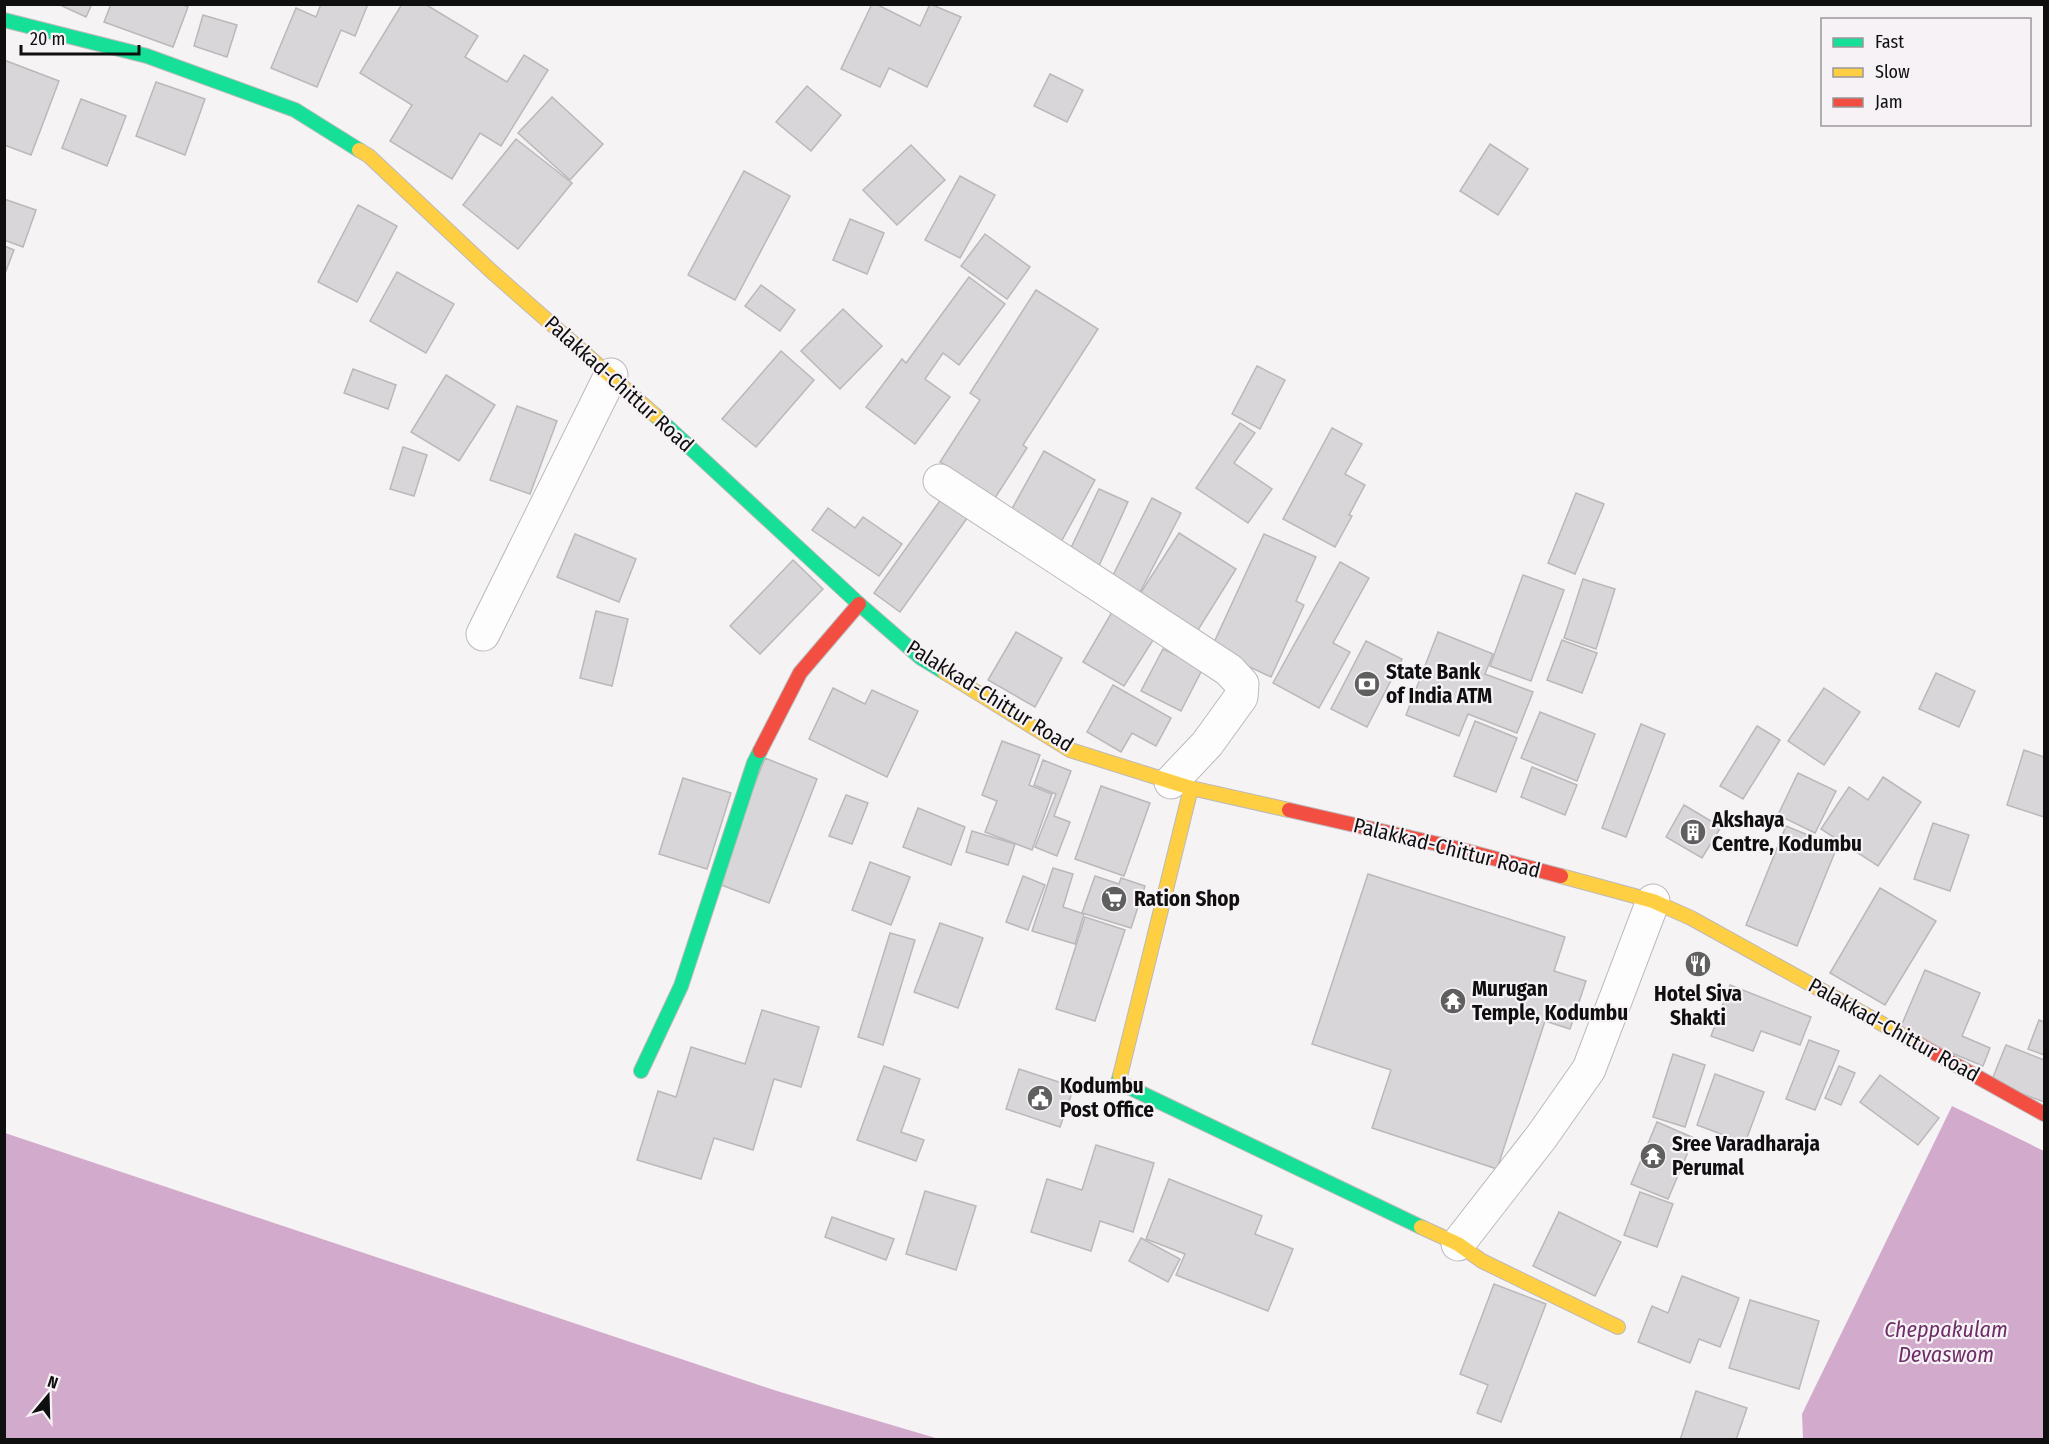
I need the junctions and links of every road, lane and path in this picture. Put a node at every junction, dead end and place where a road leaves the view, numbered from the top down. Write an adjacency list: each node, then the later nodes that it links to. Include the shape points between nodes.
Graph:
1 (4, 20): 2 (main road, Palakkad-Chittur Road, via 147,56 296,110 369,156 490,270)
2 (611, 375): 4 (main road, Palakkad-Chittur Road); 5 (street)
3 (940, 481): 6 (street, via 1229,670 1242,684 1240,697)
4 (859, 604): 6 (main road, Palakkad-Chittur Road, via 921,658 1070,750); 8 (main road, via 800,674 754,764 681,986)
5 (483, 634)
6 (1181, 785): 7 (main road, Palakkad-Chittur Road, via 1451,847); 10 (main road, via 1118,1082)
7 (1653, 902): 9 (main road, Palakkad-Chittur Road, via 1691,918); 10 (street, via 1589,1069)
8 (641, 1071)
9 (2044, 1114)
10 (1458, 1244): 11 (main road, via 1482,1261)
11 (1618, 1327)

